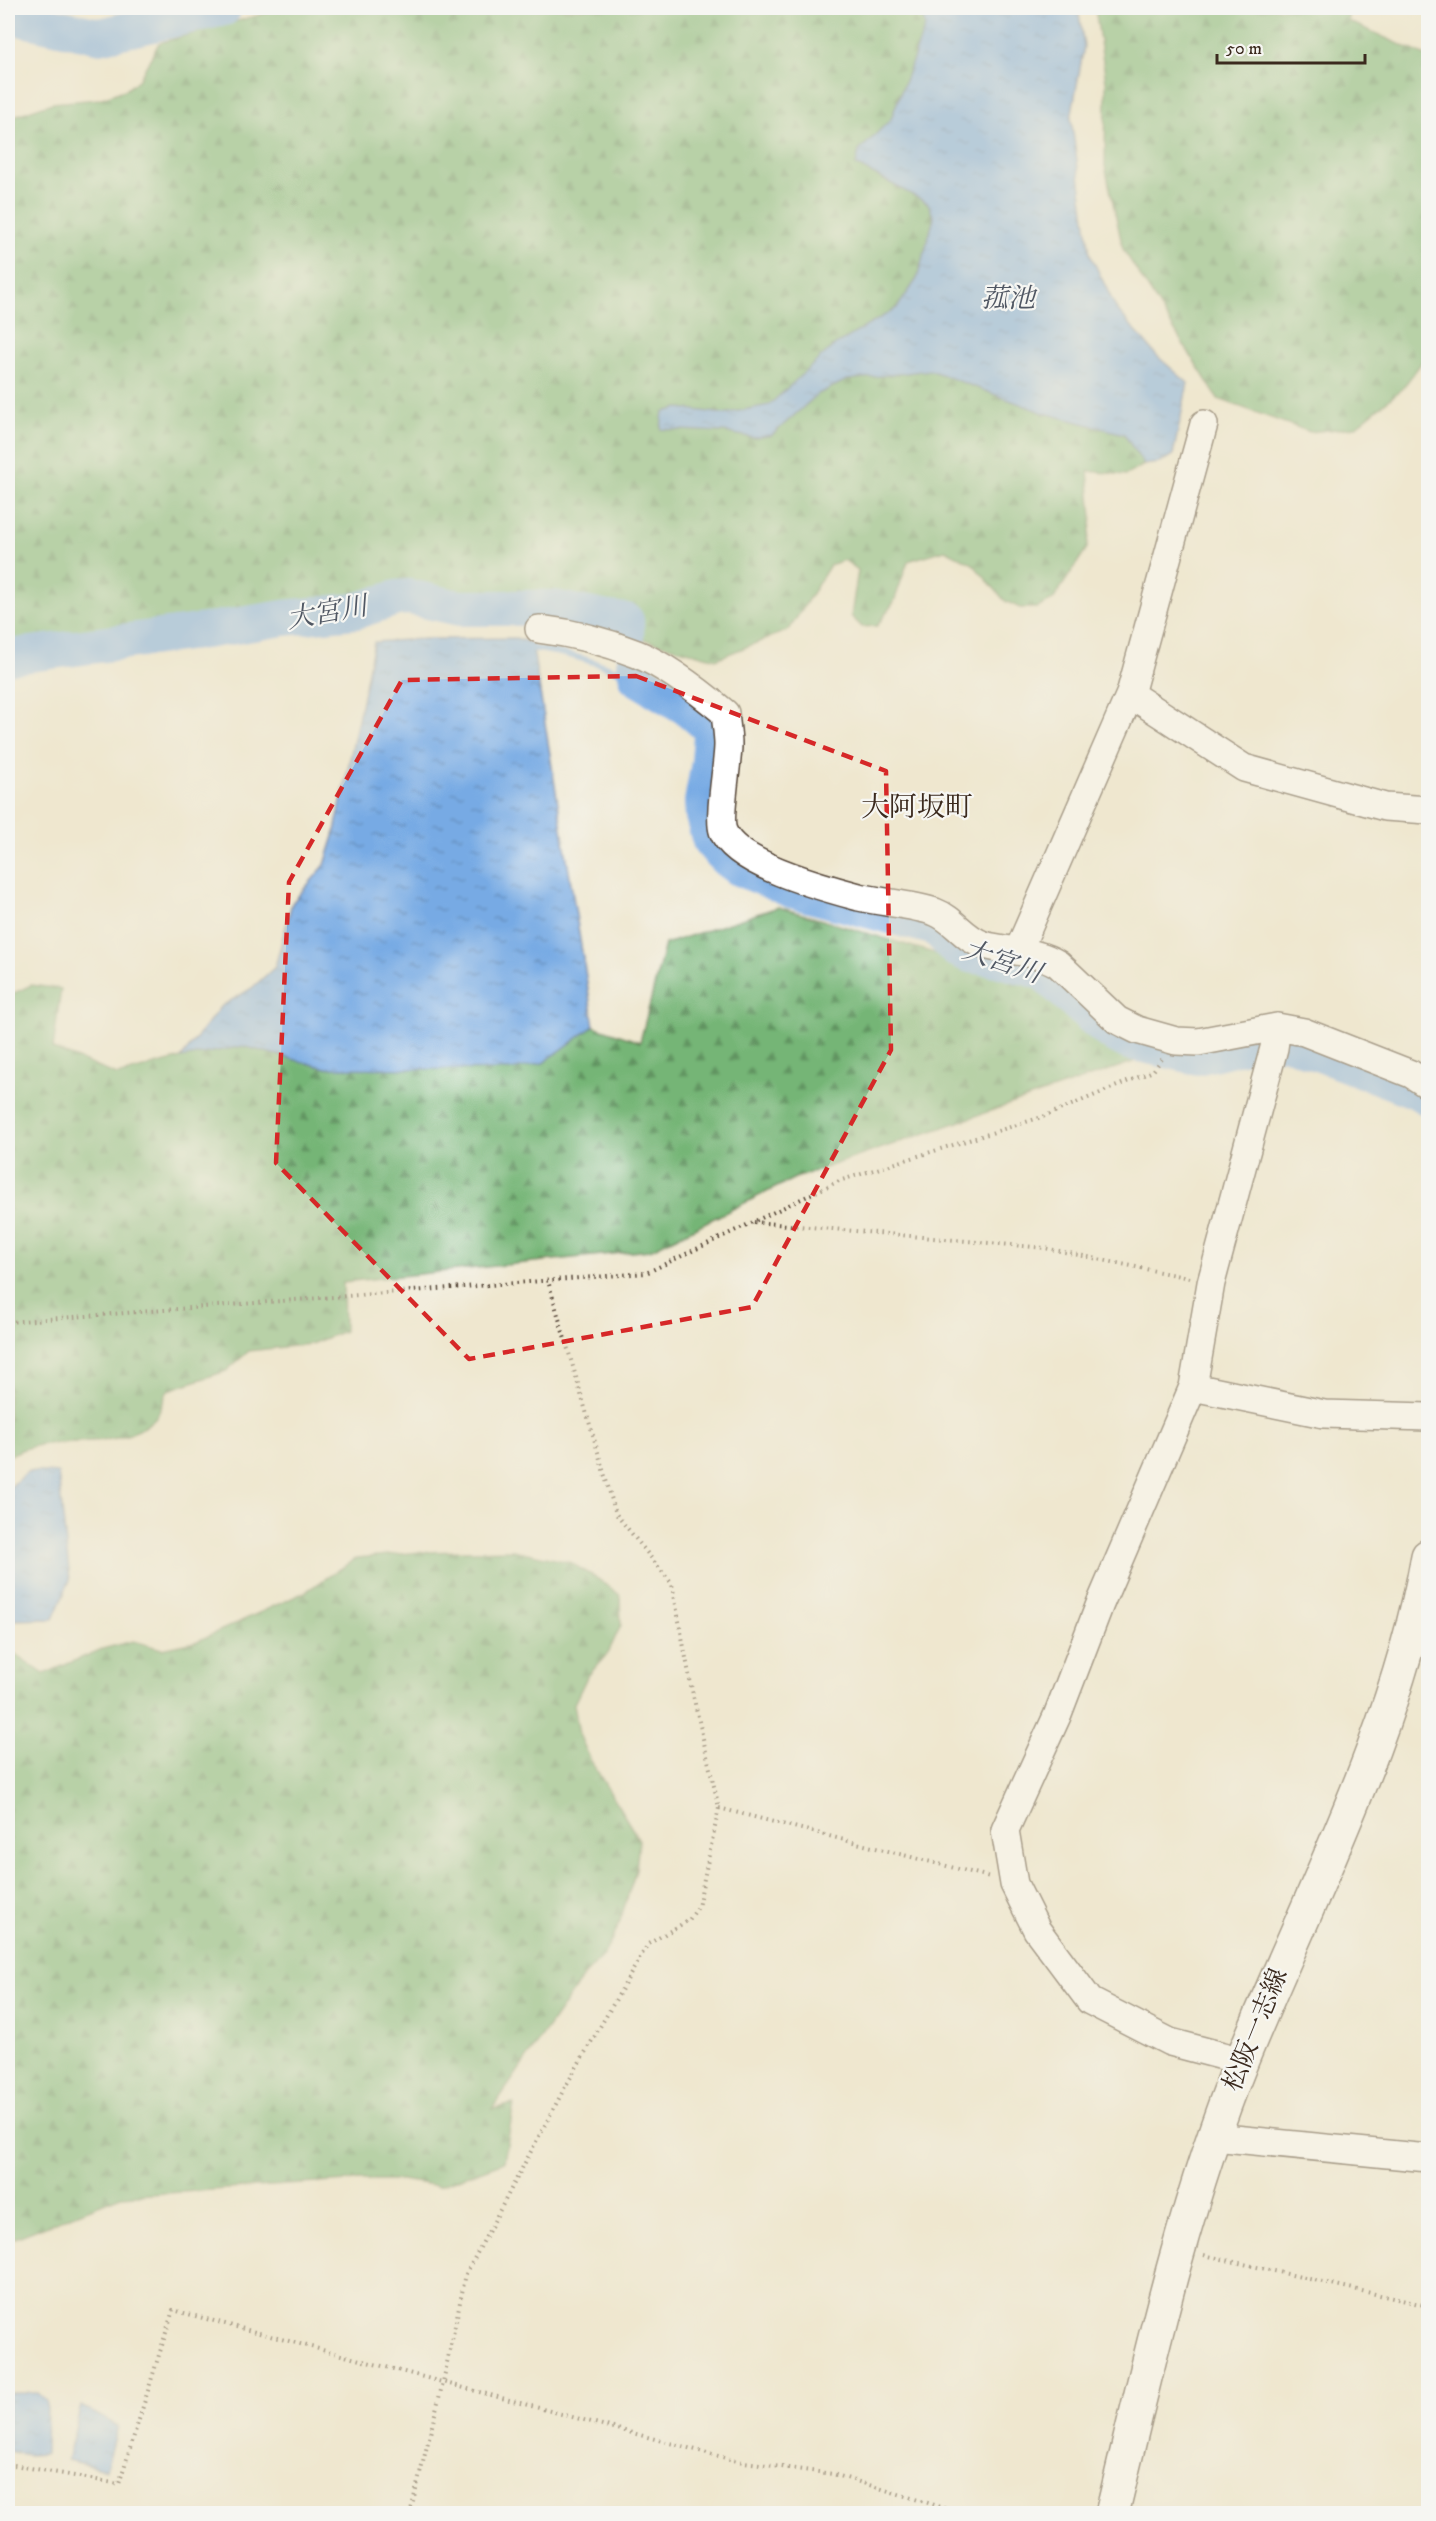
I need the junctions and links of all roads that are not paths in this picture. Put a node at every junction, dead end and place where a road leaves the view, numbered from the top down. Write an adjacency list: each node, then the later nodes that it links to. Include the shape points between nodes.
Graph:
1 (1204, 424): 3 (street)
2 (539, 628): 5 (street, via 638,655 696,690 725,713 728,745 722,830 735,847 792,877 937,913 983,944)
3 (1130, 694): 4 (street, via 1244,768 1385,807); 5 (street)
4 (1428, 810)
5 (1019, 949): 6 (street, via 1058,964 1117,1020 1172,1047)
6 (1276, 1035): 7 (street, via 1304,1032 1411,1074); 8 (street, via 1211,1283)
7 (1428, 1085)
8 (1193, 1388): 9 (street, via 1324,1414); 11 (street, via 1100,1604 1057,1716 1005,1830 1014,1884 1037,1930 1089,2001 1170,2042)
9 (1428, 1417)
10 (1428, 1556): 11 (main road, 松阪一志線, via 1419,1611 1391,1700)
11 (1242, 2061): 12 (main road, 松阪一志線)
12 (1214, 2137): 13 (street); 14 (main road, 松阪一志線, via 1177,2249)
13 (1428, 2158)
14 (1112, 2514)

